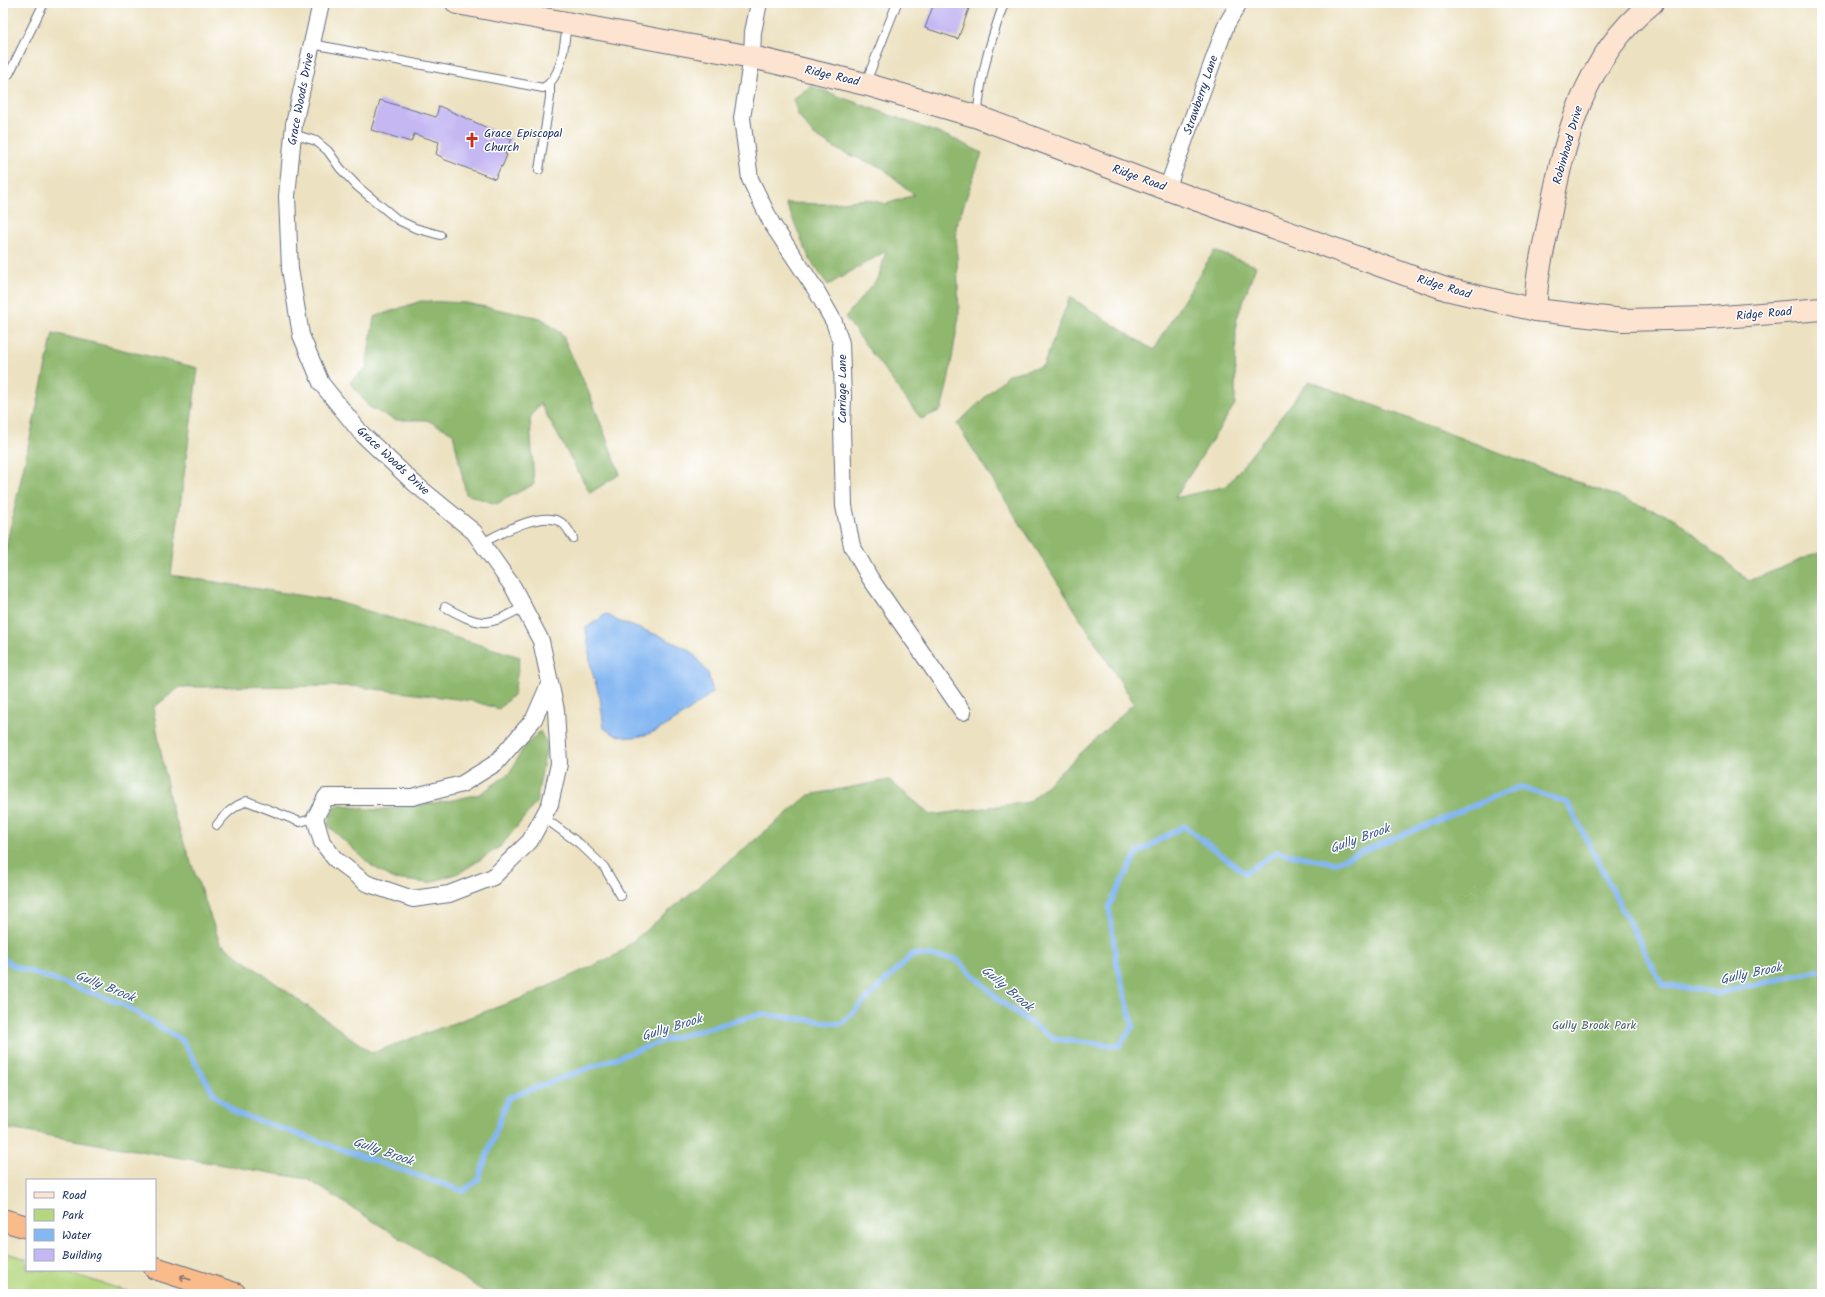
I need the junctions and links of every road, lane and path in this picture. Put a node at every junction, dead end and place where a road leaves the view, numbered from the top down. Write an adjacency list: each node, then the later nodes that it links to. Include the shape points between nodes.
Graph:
1 (44, 3): 12 (lane)
2 (321, 3): 10 (street, Grace Woods Drive)
3 (457, 3): 9 (main road, Ridge Road)
4 (759, 3): 11 (street, Carriage Lane, via 753,32)
5 (897, 3): 14 (lane)
6 (1004, 3): 15 (lane, via 989,48 979,97)
7 (1239, 3): 18 (street, Strawberry Lane, via 1226,24)
8 (1652, 3): 21 (main road, Robinhood Drive, via 1637,15 1599,63 1577,108 1558,173 1535,290)
9 (567, 23): 11 (main road, Ridge Road); 13 (lane, via 563,54)
10 (312, 44): 13 (lane, via 543,88); 16 (street, Grace Woods Drive)
11 (752, 57): 14 (main road, Ridge Road); 27 (street, Carriage Lane, via 742,118 750,179 772,224 834,322 841,343 844,506 852,546 870,578)
12 (9, 74)
13 (550, 84): 17 (lane)
14 (865, 84): 15 (main road, Ridge Road)
15 (978, 117): 18 (main road, Ridge Road)
16 (293, 134): 19 (lane, via 316,141 328,151 358,187 398,220 414,228); 23 (street, Grace Woods Drive, via 287,196 290,269 301,334 321,383 361,433 414,483 474,532)
17 (539, 170)
18 (1167, 189): 21 (main road, Ridge Road, via 1446,289)
19 (440, 235)
20 (1822, 309): 21 (main road, Ridge Road, via 1710,318 1623,320)
21 (1536, 310)
22 (573, 538): 23 (lane, via 563,523 547,519 529,521)
23 (482, 543): 24 (street, Grace Woods Drive)
24 (523, 606): 25 (lane, via 501,619 484,623 467,619); 26 (street, Grace Woods Drive, via 541,641)
25 (445, 607)
26 (550, 682): 28 (street, Grace Woods Drive, via 556,710 559,764 550,804); 29 (street, via 534,719 496,763 462,784 412,797 326,797)
27 (963, 712)
28 (543, 816): 29 (street, Grace Woods Drive, via 530,842 493,877 449,894 413,899 366,884 335,859 322,842); 31 (lane, via 580,844 604,867)
29 (315, 818): 30 (lane, via 300,822 248,801 225,814)
30 (218, 825)
31 (621, 896)
32 (3, 1220): 33 (highway)
33 (26, 1227)
34 (156, 1268): 35 (highway, one-way to 34)
35 (235, 1294)

